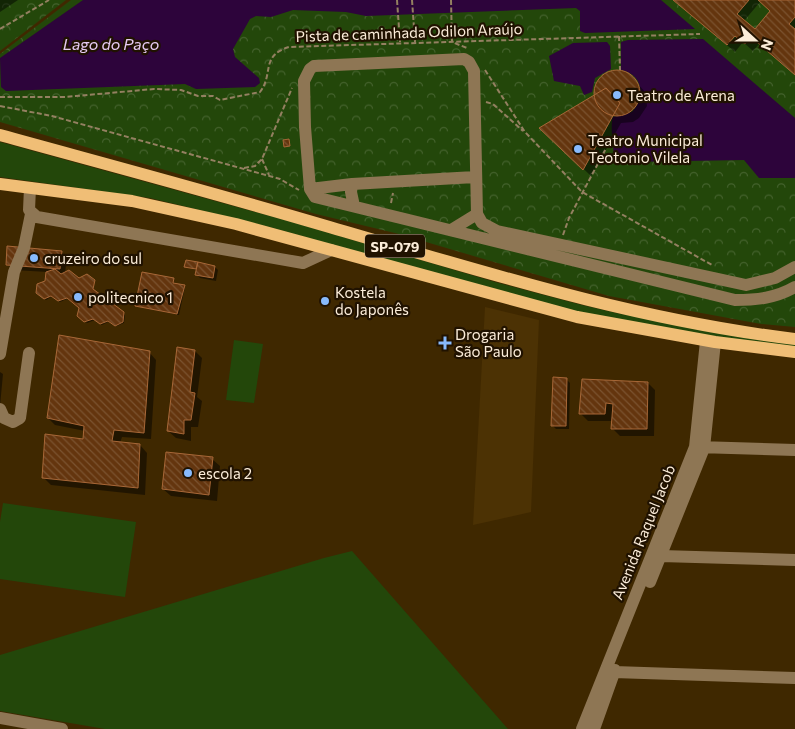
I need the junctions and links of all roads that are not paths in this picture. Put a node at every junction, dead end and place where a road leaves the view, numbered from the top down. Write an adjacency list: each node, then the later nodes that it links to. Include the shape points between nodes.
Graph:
1 (0, 134): 14 (main road, SP-079, via 553,292 659,317)
2 (476, 177): 4 (street); 6 (street, via 474,71 469,62 464,59 314,66 304,81); 9 (street)
3 (0, 184): 5 (main road, SP-079)
4 (352, 184): 6 (street); 7 (street)
5 (30, 188): 8 (street, via 28,210); 11 (main road, SP-079, via 132,201 236,224)
6 (310, 189): 7 (street, via 315,197)
7 (354, 206): 10 (street)
8 (31, 214): 11 (street, via 303,263); 18 (street, via 24,248 14,272)
9 (480, 218): 10 (street); 12 (street, via 497,231 746,285 775,278)
10 (450, 230): 13 (street, via 735,300 759,300)
11 (331, 250): 15 (main road, SP-079, via 553,312)
12 (795, 267)
13 (795, 287)
14 (795, 339)
15 (711, 341): 16 (main road, SP-079); 20 (street, Avenida Raquel Jacob)
16 (795, 352)
17 (29, 353): 19 (street, via 20,418 14,422 4,418)
18 (0, 354)
19 (0, 409)
20 (700, 447): 21 (street); 22 (street, Avenida Raquel Jacob); 28 (street, Avenida Raquel Jacob)
21 (795, 450)
22 (661, 556): 23 (street); 24 (street, Avenida Raquel Jacob)
23 (795, 560)
24 (614, 672): 25 (street); 29 (street, Avenida Raquel Jacob)
25 (795, 678)
26 (0, 718): 27 (street)
27 (62, 729)
28 (582, 729)
29 (594, 729)

